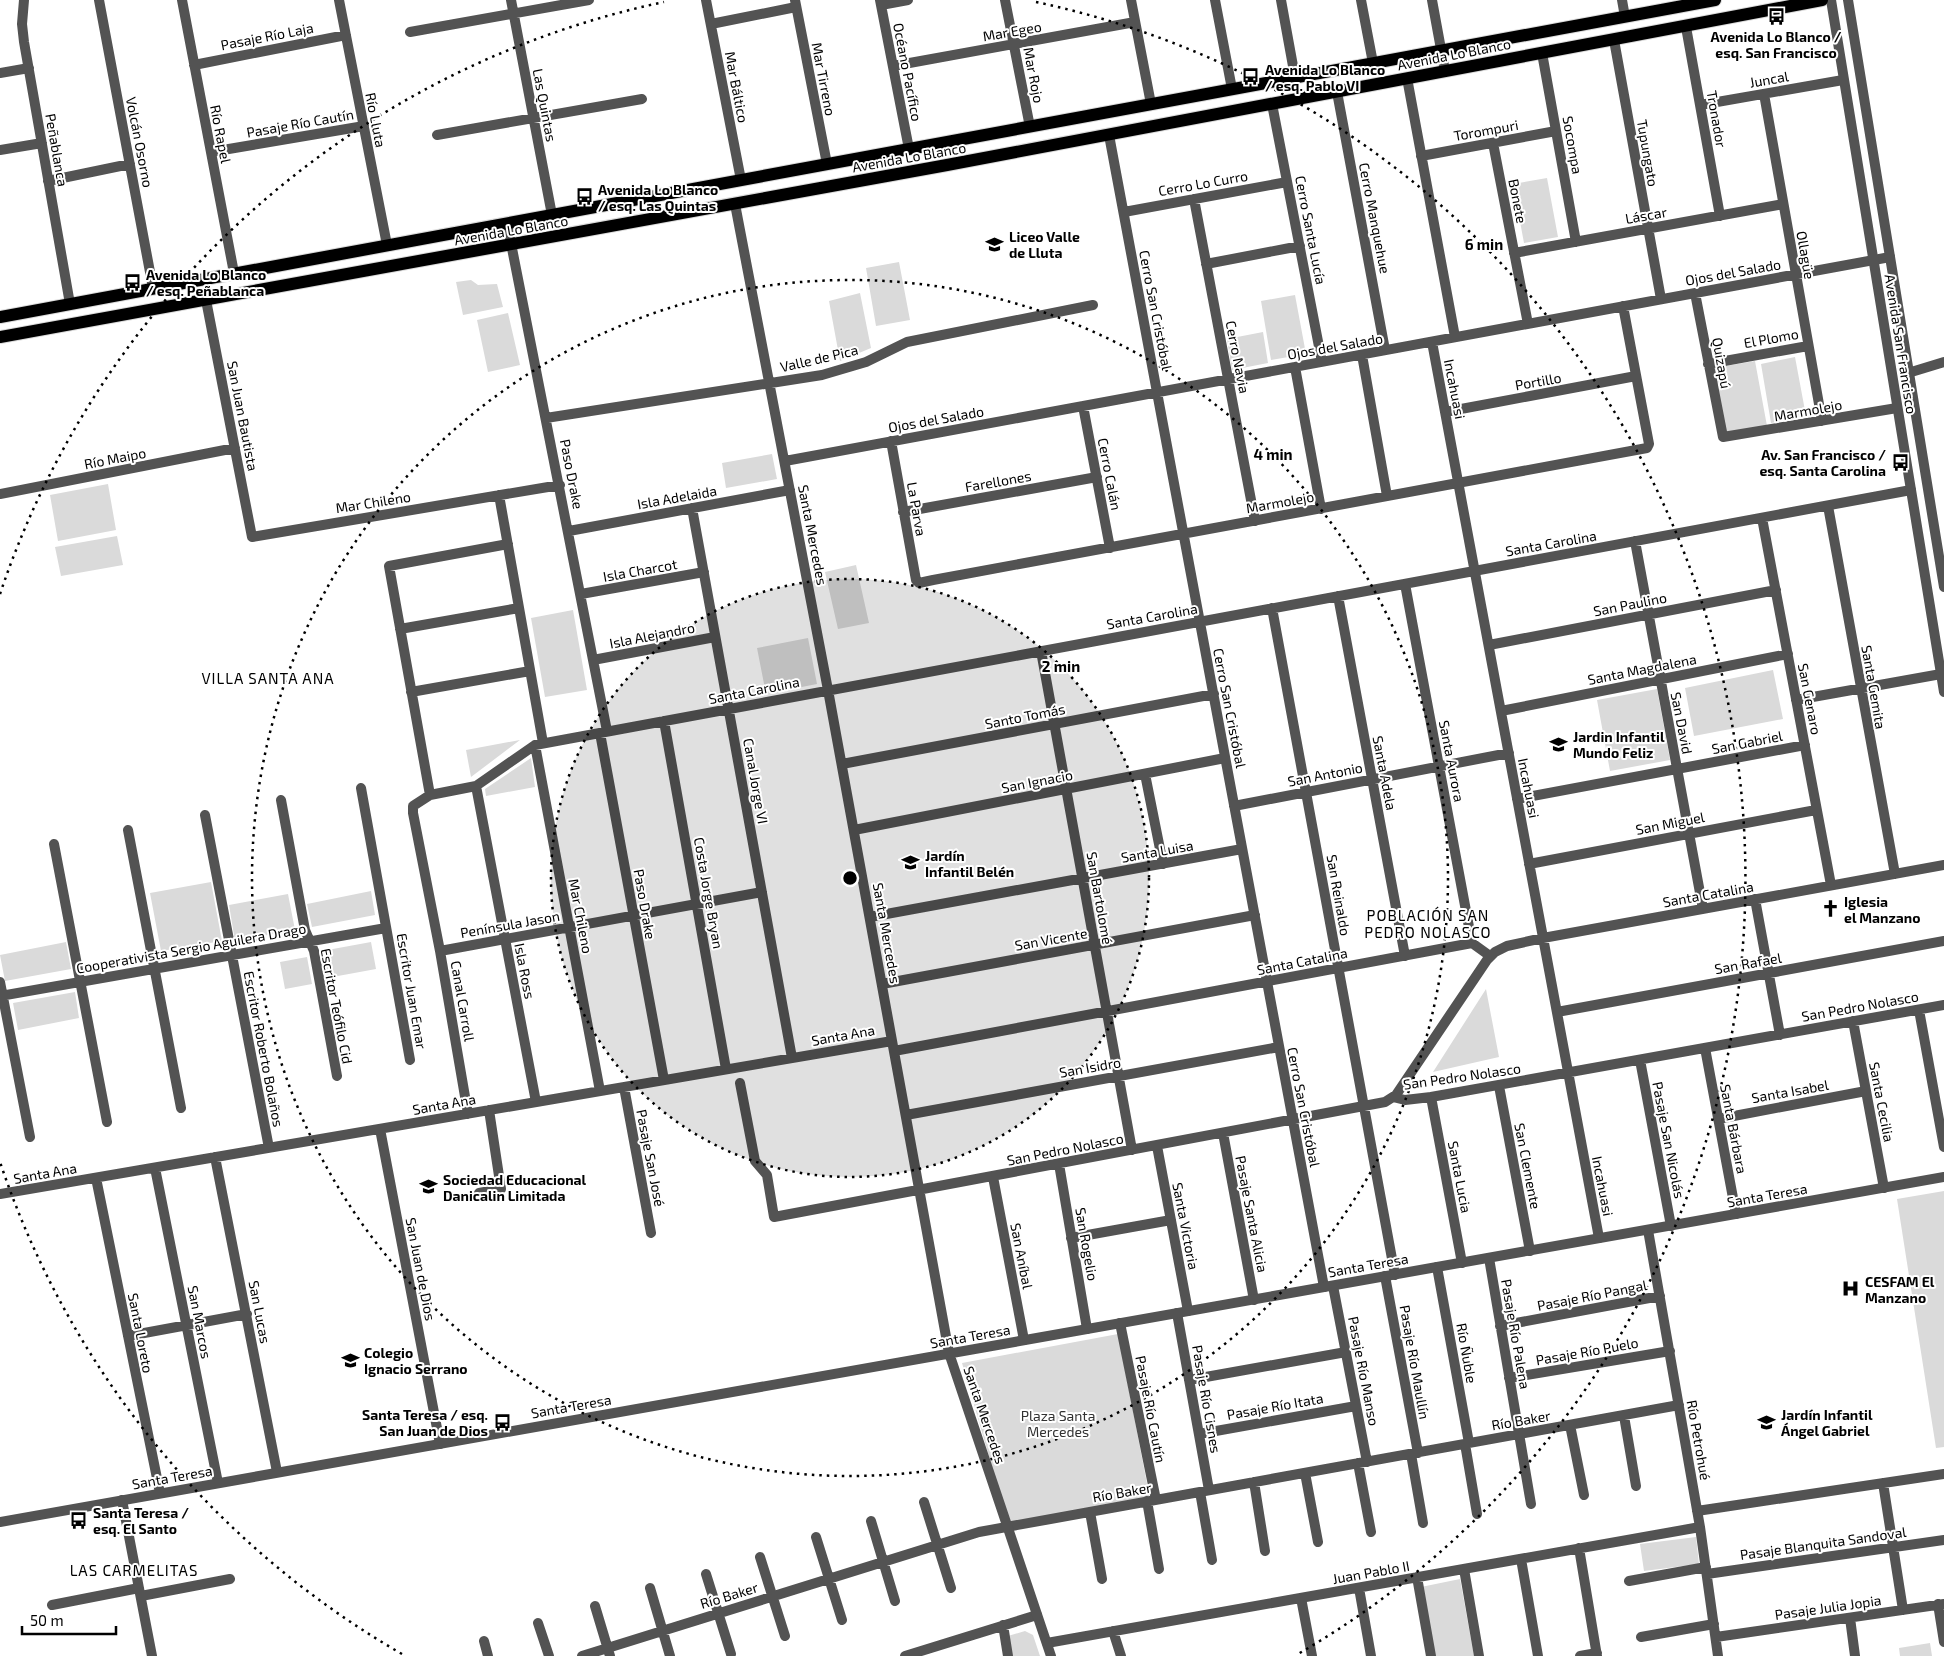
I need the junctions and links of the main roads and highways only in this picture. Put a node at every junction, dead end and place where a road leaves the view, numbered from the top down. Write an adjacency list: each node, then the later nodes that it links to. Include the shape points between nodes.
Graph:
1 (1715, 0): 3 (main road, Avenida Lo Blanco)
2 (1822, 0): 4 (main road, Avenida Lo Blanco)
3 (943, 143): 4 (main road); 5 (main road, Avenida Lo Blanco)
4 (947, 165): 6 (main road, Avenida Lo Blanco)
5 (0, 317)
6 (0, 337)

